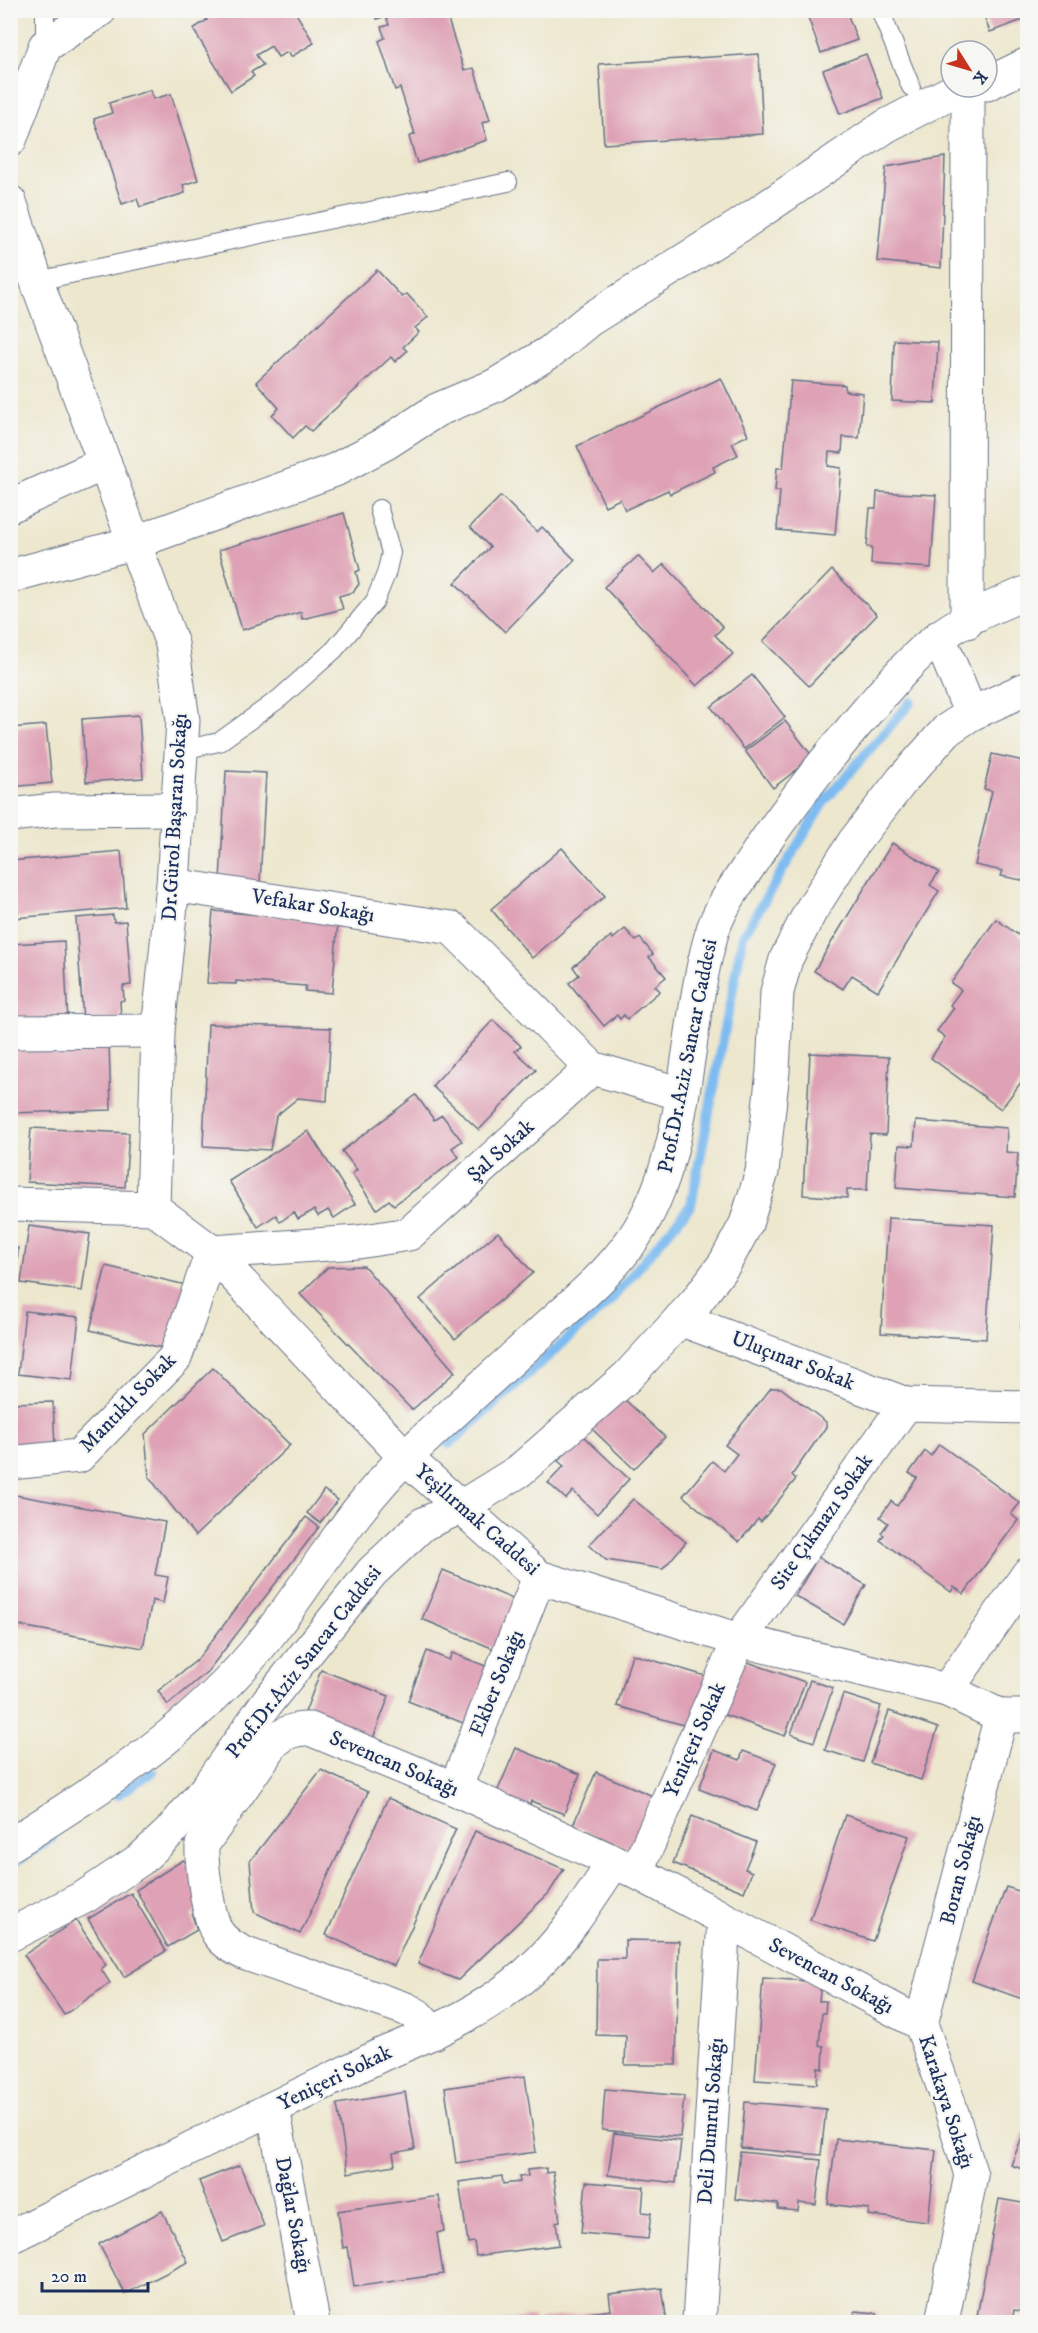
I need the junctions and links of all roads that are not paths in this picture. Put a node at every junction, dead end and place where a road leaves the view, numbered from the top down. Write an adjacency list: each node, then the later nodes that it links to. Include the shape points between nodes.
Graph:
1 (45, 10): 4 (lane)
2 (100, 10): 4 (street)
3 (880, 10): 8 (lane)
4 (45, 46): 10 (street)
5 (1028, 64): 6 (street)
6 (999, 76)
7 (939, 93): 8 (street)
8 (915, 97): 17 (street, via 886,126 494,386 437,410 335,470)
9 (972, 99): 20 (street)
10 (10, 140)
11 (508, 182): 13 (lane)
12 (10, 202): 13 (street, Dr.Gürol Başaran Sokağı)
13 (37, 281): 14 (street, Dr.Gürol Başaran Sokağı)
14 (105, 463): 15 (street); 17 (street, Dr.Gürol Başaran Sokağı)
15 (10, 506)
16 (379, 509): 24 (lane, via 391,554 375,601 334,650 280,698 219,742)
17 (136, 542): 18 (street); 24 (street, Dr.Gürol Başaran Sokağı, via 172,644 183,720)
18 (10, 576)
19 (1028, 592): 20 (street, Prof.Dr.Aziz Sancar Caddesi)
20 (967, 622): 21 (street, Prof.Dr.Aziz Sancar Caddesi)
21 (939, 637): 23 (street); 31 (street, Prof.Dr.Aziz Sancar Caddesi, via 899,675 841,742 774,827 735,885 712,931)
22 (1028, 688): 23 (street, Prof.Dr.Aziz Sancar Caddesi)
23 (971, 714): 35 (street, Prof.Dr.Aziz Sancar Caddesi, via 947,730 854,842 786,959 777,992 762,1172 746,1224 725,1263)
24 (182, 750): 25 (street, Dr.Gürol Başaran Sokağı)
25 (178, 809): 26 (street, via 55,810); 27 (street, Dr.Gürol Başaran Sokağı)
26 (10, 815)
27 (173, 885): 28 (street, Dr.Gürol Başaran Sokağı); 30 (street, Vefakar Sokağı, via 452,928)
28 (158, 1030): 29 (street); 33 (street, Dr.Gürol Başaran Sokağı)
29 (10, 1032)
30 (592, 1068): 31 (street); 34 (street, Şal Sokak, via 409,1234 358,1242)
31 (682, 1094): 38 (street, Prof.Dr.Aziz Sancar Caddesi, via 664,1179 640,1228 610,1269)
32 (10, 1203): 33 (street)
33 (153, 1208): 34 (street, Yeşilırmak Caddesi)
34 (212, 1252): 38 (street, Yeşilırmak Caddesi); 39 (street, Mantıklı Sokak, via 176,1358 79,1456)
35 (680, 1319): 36 (street, Uluçınar Sokak); 40 (street, Prof.Dr.Aziz Sancar Caddesi, via 627,1377 519,1471)
36 (906, 1404): 37 (street, Uluçınar Sokak); 43 (street, Site Çıkmazı Sokak)
37 (1028, 1407)
38 (405, 1457): 40 (street, Yeşilırmak Caddesi); 47 (street, Prof.Dr.Aziz Sancar Caddesi, via 369,1495 262,1643 190,1720 132,1766)
39 (10, 1463)
40 (461, 1507): 42 (street, Yeşilırmak Caddesi); 50 (street, Prof.Dr.Aziz Sancar Caddesi, via 423,1524 372,1572 170,1832 141,1859 86,1896)
41 (1028, 1575): 44 (street)
42 (539, 1577): 43 (street, Yeşilırmak Caddesi); 46 (street, Ekber Sokağı)
43 (739, 1640): 44 (street, Yeşilırmak Caddesi); 48 (street, Yeniçeri Sokak)
44 (947, 1690): 45 (street, Yeşilırmak Caddesi)
45 (1014, 1716): 51 (street, Boran Sokağı)
46 (455, 1789): 48 (street, Sevencan Sokağı); 52 (street, Sevencan Sokağı, via 310,1729 292,1730 273,1743 202,1845 213,1922 218,1933 235,1949 395,2004 417,2015)
47 (10, 1845)
48 (625, 1867): 49 (street, Sevencan Sokağı); 52 (street, Yeniçeri Sokak, via 518,1981)
49 (724, 1920): 51 (street, Sevencan Sokağı); 56 (street, Deli Dumrul Sokağı)
50 (10, 1935)
51 (921, 2024): 57 (street, Karakaya Sokağı, via 971,2175)
52 (433, 2033): 53 (street, Yeniçeri Sokak)
53 (273, 2108): 54 (street, Yeniçeri Sokak); 55 (street, Dağlar Sokağı)
54 (10, 2237)
55 (313, 2322)
56 (699, 2322)
57 (942, 2322)

